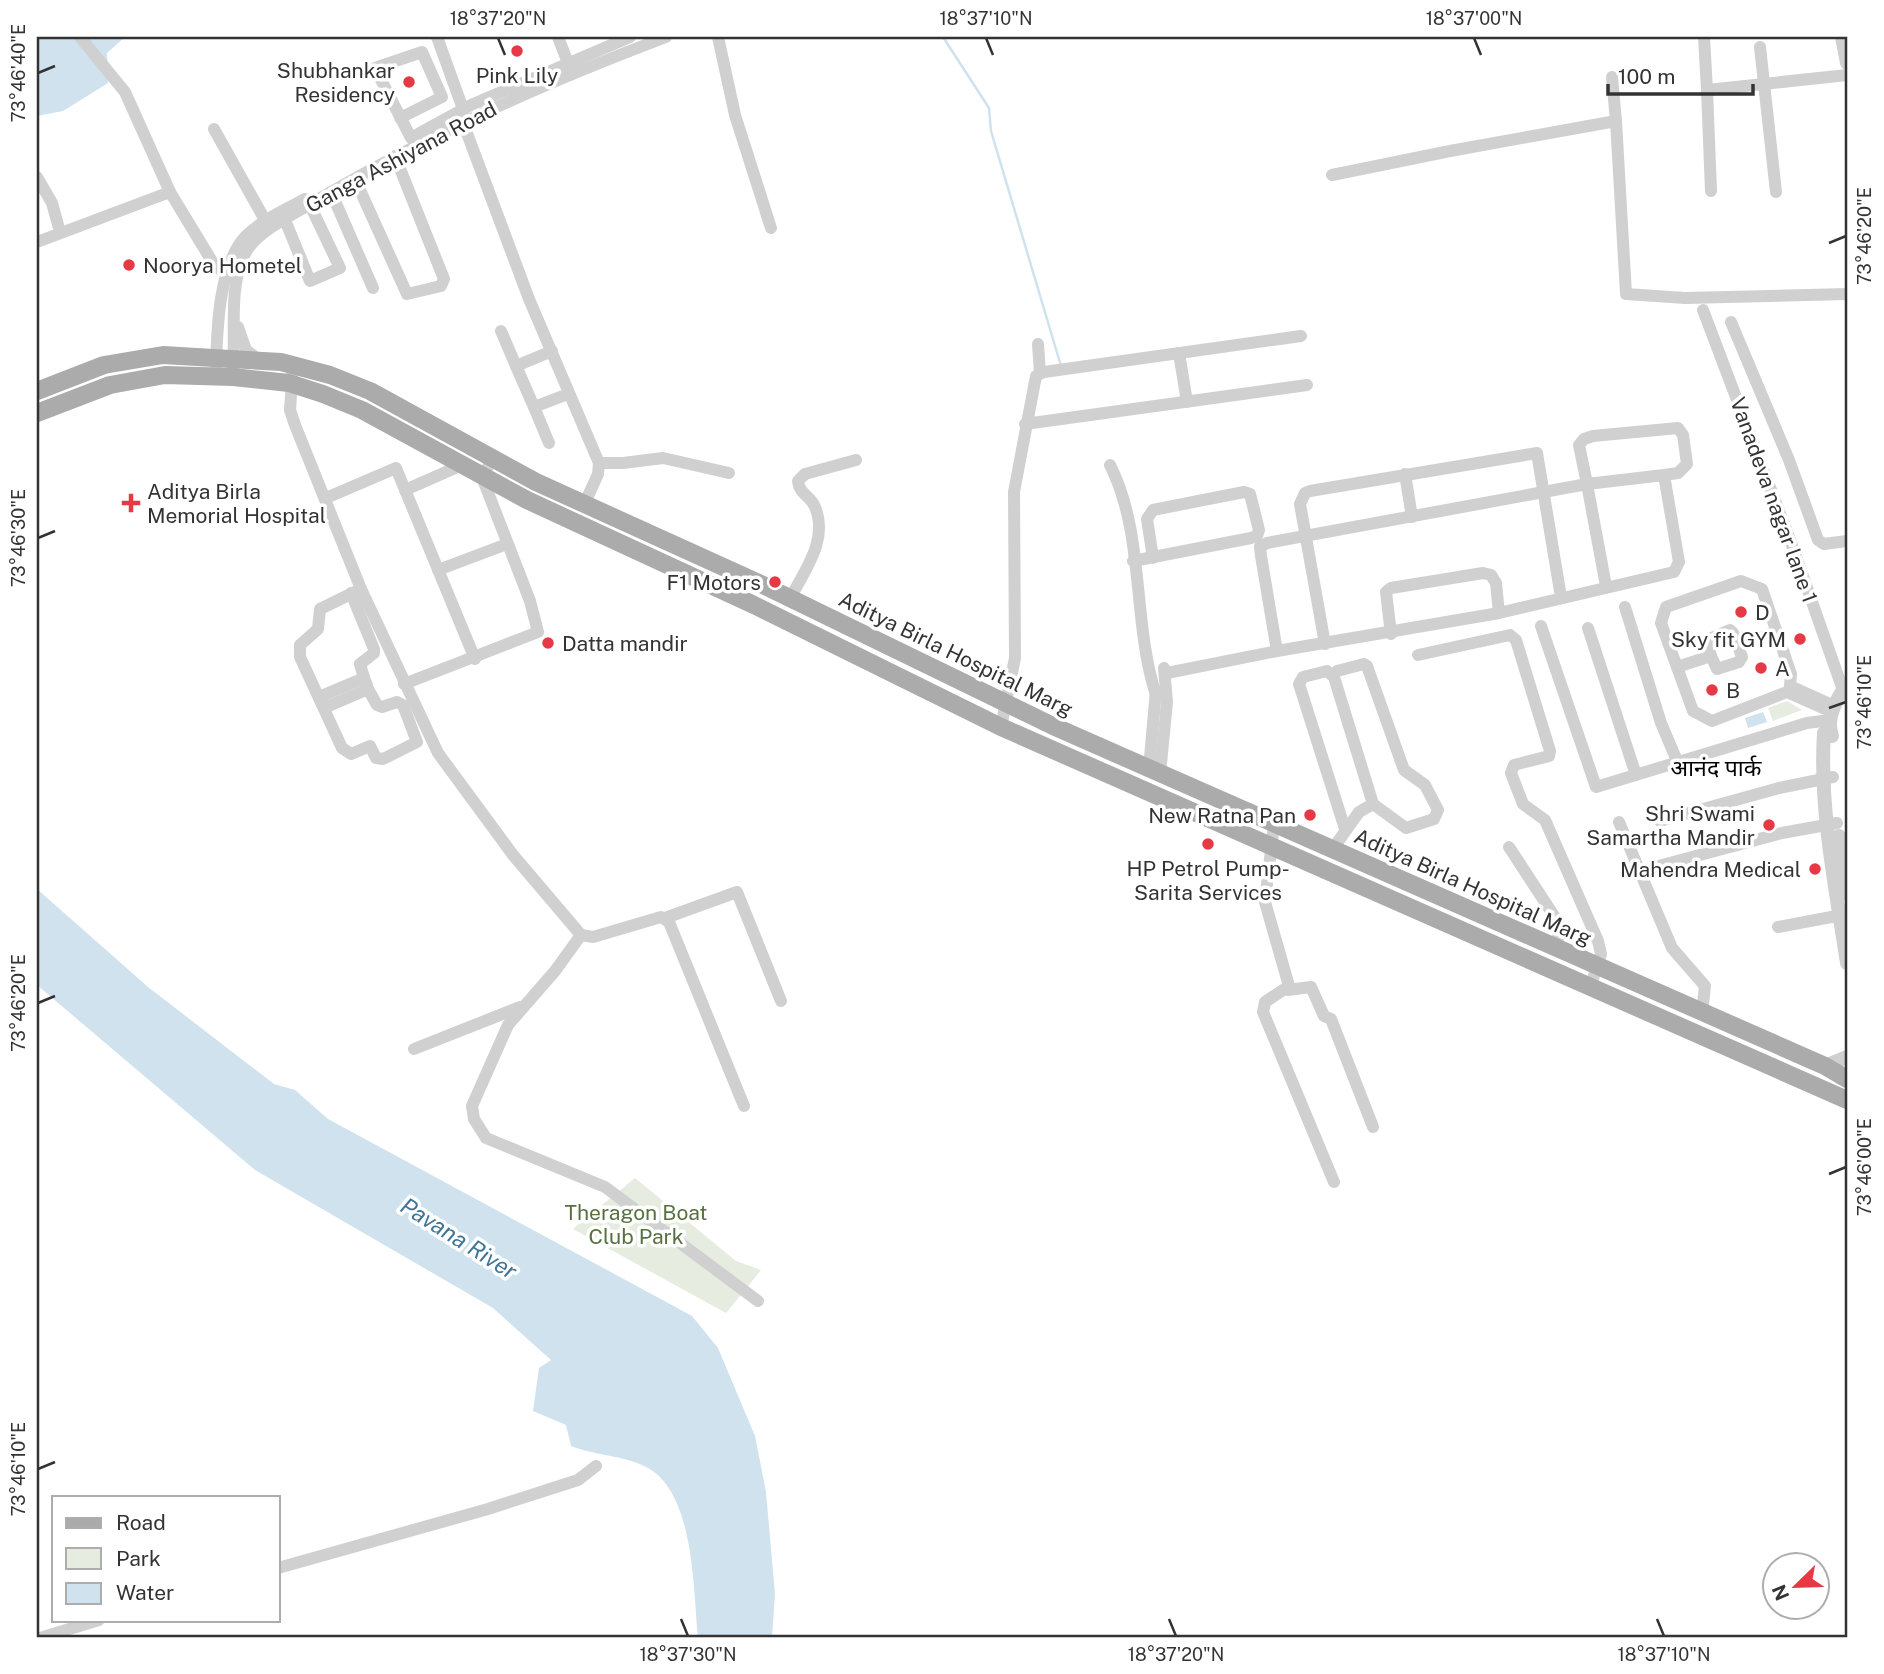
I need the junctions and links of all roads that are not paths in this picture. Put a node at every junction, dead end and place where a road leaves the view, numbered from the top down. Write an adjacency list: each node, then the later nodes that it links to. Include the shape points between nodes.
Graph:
1 (80, 37): 26 (street, via 125,92)
2 (436, 37): 16 (street)
3 (558, 37): 10 (street)
4 (631, 37): 10 (street)
5 (666, 37): 16 (street, Ganga Ashiyana Road)
6 (718, 37): 32 (street, via 735,115)
7 (1704, 37): 15 (street)
8 (1842, 37): 11 (street)
9 (1760, 47): 14 (street)
10 (568, 63): 16 (street)
11 (1847, 63)
12 (1847, 75): 14 (street)
13 (1612, 77): 18 (street)
14 (1765, 82): 15 (street); 28 (street)
15 (1707, 90): 25 (street)
16 (463, 115): 20 (street); 21 (street, Ganga Ashiyana Road); 44 (street)
17 (400, 118): 17 (street, via 442,97 422,52 375,68); 20 (street)
18 (1616, 121): 22 (street); 37 (street, via 1626,294 1685,298)
19 (214, 128): 30 (street)
20 (411, 138): 30 (street)
21 (396, 156): 24 (street, Ganga Ashiyana Road); 24 (street, via 444,279 441,286 407,294)
22 (1332, 175)
23 (37, 177): 33 (street)
24 (355, 179): 27 (street, Ganga Ashiyana Road)
25 (1711, 191)
26 (170, 192): 33 (street); 35 (street, via 213,263)
27 (331, 192): 29 (street, Ganga Ashiyana Road); 36 (street)
28 (1776, 192)
29 (310, 205): 31 (street, Ganga Ashiyana Road); 31 (street, via 340,268 310,281)
30 (265, 220): 35 (street, via 242,241)
31 (285, 220): 35 (street, Ganga Ashiyana Road, via 249,247)
32 (771, 228)
33 (60, 232): 34 (street)
34 (37, 242)
35 (231, 279): 39 (street, Ganga Ashiyana Road); 46 (street)
36 (373, 288)
37 (1847, 294)
38 (1703, 310): 106 (street, Vanadeva nagar lane 1)
39 (235, 317): 46 (street, Ganga Ashiyana Road); 47 (street, via 246,350)
40 (1731, 322): 77 (street, via 1818,540 1825,544)
41 (501, 331): 49 (street)
42 (1301, 336): 45 (street)
43 (1038, 345): 50 (street)
44 (552, 351): 49 (street); 55 (street)
45 (1179, 353): 50 (street); 56 (street)
46 (225, 358): 47 (main road, Aditya Birla Hospital Marg); 51 (street); 54 (main road, Aditya Birla Hospital Marg, via 182,354 132,359 79,373)
47 (259, 360): 48 (main road, Aditya Birla Hospital Marg)
48 (293, 364): 52 (street); 61 (main road, Aditya Birla Hospital Marg, via 370,391)
49 (516, 366): 57 (street)
50 (1040, 373): 59 (street, via 1034,380)
51 (224, 377): 52 (main road, Aditya Birla Hospital Marg); 58 (main road, Aditya Birla Hospital Marg, via 136,379 86,392)
52 (289, 383): 64 (main road, Aditya Birla Hospital Marg, via 362,410); 73 (street, via 290,410)
53 (1307, 385): 56 (street)
54 (37, 391)
55 (568, 394): 57 (street); 63 (street)
56 (1187, 402): 59 (street)
57 (534, 407): 60 (street)
58 (37, 413)
59 (1025, 424): 109 (street, via 1014,492 1015,658)
60 (549, 443)
61 (492, 458): 69 (street); 74 (main road, Aditya Birla Hospital Marg)
62 (856, 460): 86 (street, via 805,474 798,481 816,509 820,535)
63 (599, 463): 66 (street, via 663,458); 74 (street)
64 (461, 465): 69 (main road, Aditya Birla Hospital Marg); 72 (street)
65 (1110, 465): 80 (street, via 1123,490)
66 (729, 473)
67 (1405, 474): 71 (street, via 1531,451 1539,458); 75 (street); 76 (street, via 1305,494 1300,504)
68 (1664, 475): 70 (street); 70 (street, via 1678,473 1687,464 1678,428 1584,439 1580,445); 83 (street, via 1678,568)
69 (482, 477): 78 (street); 87 (main road, Aditya Birla Hospital Marg)
70 (1587, 484): 71 (street); 83 (street)
71 (1544, 490): 75 (street); 85 (street)
72 (405, 491): 73 (street, via 396,468); 81 (street)
73 (326, 498): 84 (street)
74 (584, 505): 82 (main road, Aditya Birla Hospital Marg)
75 (1412, 517): 76 (street)
76 (1307, 537): 94 (street); 96 (street, via 1267,542 1261,547)
77 (1847, 541)
78 (508, 544): 81 (street); 100 (street, via 538,632)
79 (1153, 558): 79 (street, via 1147,519 1153,510 1250,494 1257,536); 80 (street)
80 (1133, 561): 107 (street, via 1147,660)
81 (438, 570): 100 (street)
82 (762, 585): 86 (main road, Aditya Birla Hospital Marg); 87 (main road)
83 (1606, 586): 85 (street)
84 (356, 591): 104 (street, via 374,649 360,664); 105 (street); 108 (street, via 320,609 318,629 300,645 300,657)
85 (1561, 597): 89 (street)
86 (790, 599): 97 (main road, Aditya Birla Hospital Marg)
87 (754, 605): 103 (main road, Aditya Birla Hospital Marg)
88 (1625, 607): 112 (street)
89 (1500, 613): 93 (street); 93 (street, via 1492,575 1391,588 1385,592)
90 (1541, 626): 114 (street, via 1594,785)
91 (1588, 628): 114 (street)
92 (1777, 631): 95 (street); 101 (street, via 1762,589 1741,580 1666,607 1661,623); 110 (street, via 1791,674 1790,686)
93 (1391, 634): 94 (street)
94 (1325, 644): 96 (street)
95 (1738, 646): 99 (street, via 1739,662 1717,669); 99 (street, via 1730,630 1709,637 1706,644)
96 (1277, 651): 107 (street, via 1167,673 1165,667 1156,678)
97 (899, 652): 103 (main road); 109 (main road, Aditya Birla Hospital Marg)
98 (1418, 655): 133 (street, via 1510,635 1516,640 1550,751 1549,756 1514,765 1511,773 1523,804 1545,820 1556,844 1598,941)
99 (1711, 656): 101 (street)
100 (475, 659): 105 (street)
101 (1677, 667): 110 (street, via 1693,712 1712,721 1787,692)
102 (1337, 671): 116 (street, via 1367,666 1404,770 1425,785 1438,815 1406,828)
103 (890, 672): 111 (main road, Aditya Birla Hospital Marg)
104 (366, 684): 108 (street); 108 (street, via 382,708 397,702 402,705 416,745 383,759 376,758 368,745 351,754 341,748)
105 (404, 684): 130 (street, via 438,753 513,855)
106 (1845, 687): 110 (street)
107 (1162, 696): 113 (street)
108 (321, 702)
109 (1004, 703): 111 (street); 113 (main road, Aditya Birla Hospital Marg)
110 (1831, 717): 112 (street); 115 (street)
111 (1001, 727): 122 (main road, Aditya Birla Hospital Marg)
112 (1678, 763): 114 (street)
113 (1154, 772): 119 (main road, Aditya Birla Hospital Marg)
114 (1636, 775)
115 (1829, 778): 117 (street); 120 (street)
116 (1373, 804): 121 (street); 121 (street, via 1331,672 1303,677 1299,684)
117 (1660, 821)
118 (1619, 822): 125 (street)
119 (1273, 824): 122 (street); 124 (main road, Aditya Birla Hospital Marg)
120 (1833, 824): 125 (street); 126 (street); 127 (street)
121 (1345, 829): 124 (street)
122 (1271, 846): 134 (main road, Aditya Birla Hospital Marg); 135 (street, via 1265,902)
123 (1509, 847): 131 (street, via 1560,925)
124 (1332, 850): 131 (main road, Aditya Birla Hospital Marg)
125 (1640, 871): 138 (street, via 1672,948 1705,986)
126 (1847, 894)
127 (1844, 915): 129 (street); 132 (street)
128 (665, 918): 130 (street, via 593,937); 136 (street, via 737,892); 144 (street)
129 (1778, 927)
130 (580, 935): 137 (street)
131 (1556, 949): 133 (main road, Aditya Birla Hospital Marg)
132 (1847, 963)
133 (1597, 967): 134 (street); 138 (main road, Aditya Birla Hospital Marg)
134 (1591, 985): 143 (main road, Aditya Birla Hospital Marg)
135 (1288, 990): 145 (street, via 1311,987 1324,1016 1339,1031); 146 (street, via 1265,1002 1263,1012)
136 (781, 1001)
137 (524, 1006): 139 (street); 147 (street, via 508,1025 472,1106 486,1138 605,1187)
138 (1702, 1013): 141 (main road, Aditya Birla Hospital Marg)
139 (414, 1049)
140 (1847, 1057): 141 (street)
141 (1825, 1066): 142 (main road, Aditya Birla Hospital Marg)
142 (1847, 1079)
143 (1841, 1098)
144 (744, 1106)
145 (1373, 1127)
146 (1334, 1182)
147 (758, 1301)
148 (596, 1466): 149 (street, via 578,1480 488,1510)
149 (280, 1567)
150 (92, 1622): 151 (street)
151 (43, 1637)

